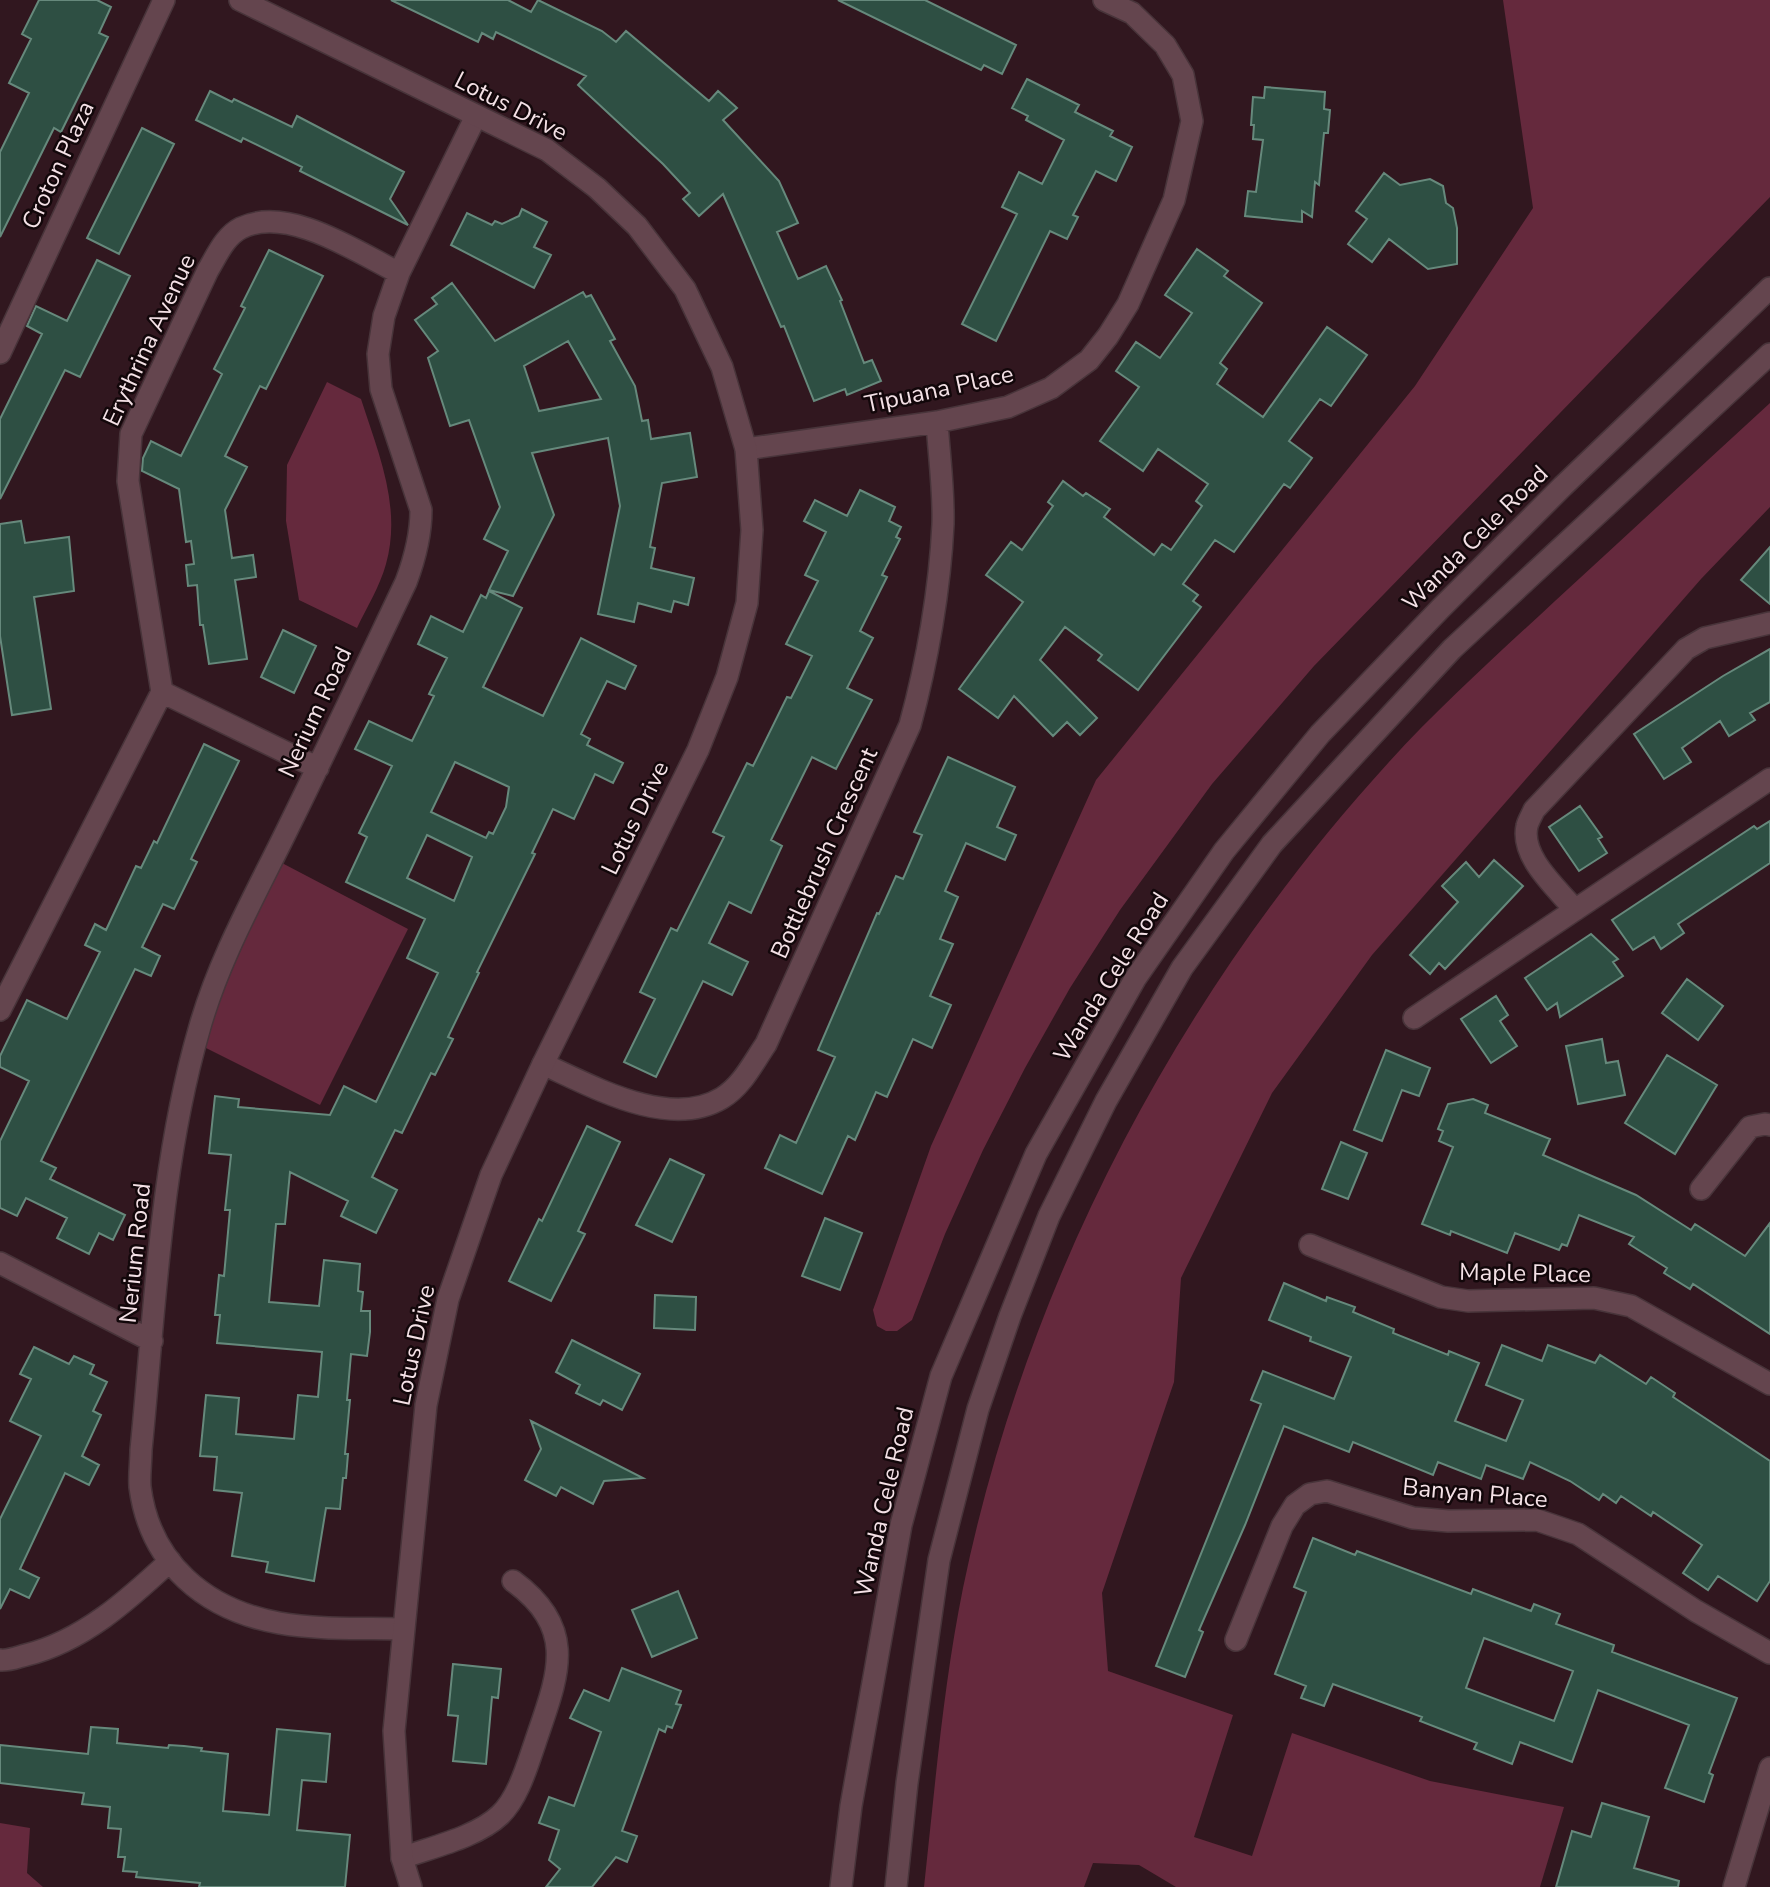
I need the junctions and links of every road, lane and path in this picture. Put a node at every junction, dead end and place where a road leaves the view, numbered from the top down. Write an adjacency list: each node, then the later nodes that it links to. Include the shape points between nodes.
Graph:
1 (164, 0): 7 (street, Croton Plaza)
2 (240, 0): 4 (street, Lotus Drive)
3 (1104, 0): 9 (street, Tipuana Place, via 1132,13 1165,45 1183,75 1192,121 1174,200 1128,304 1088,360 1051,388 1008,407)
4 (476, 116): 5 (street, Nerium Road); 10 (street, Lotus Drive, via 547,150 637,226 685,289 722,367)
5 (399, 273): 12 (street, Erythrina Avenue, via 323,234 286,223 262,222 240,229 223,244 208,270 131,434 128,481); 13 (street, Nerium Road, via 384,316 378,354 381,389 421,510 421,531 406,582)
6 (1770, 288): 35 (street, Wanda Cele Road, via 1554,495 1320,734 1224,851 1135,979 1036,1154 941,1376 901,1525)
7 (0, 353)
8 (1770, 354): 36 (street, via 1452,649 1272,844 1182,968 1106,1101 1049,1216 978,1409 939,1560)
9 (937, 422): 10 (street, Tipuana Place); 18 (street, Bottlebrush Crescent, via 943,521 922,683 910,725 765,1044 742,1081 723,1098 696,1109 646,1105)
10 (746, 449): 18 (street, Lotus Drive, via 752,530 748,591 727,677 698,750)
11 (1770, 623): 15 (street, via 1704,638 1686,649 1534,810 1527,825 1533,858)
12 (162, 692): 13 (street); 16 (street)
13 (318, 768): 23 (street, Nerium Road, via 215,981 199,1030 179,1108)
14 (1770, 779): 15 (street)
15 (1575, 910): 17 (street)
16 (0, 1010)
17 (1413, 1018)
18 (543, 1064): 27 (street, Lotus Drive, via 491,1175 448,1299 426,1405)
19 (1770, 1125): 20 (street, via 1750,1127)
20 (1701, 1189)
21 (1310, 1245): 24 (street, Maple Place, via 1440,1297 1468,1301 1594,1298 1631,1306)
22 (0, 1263): 23 (street)
23 (152, 1341): 25 (street, Nerium Road, via 140,1486 146,1516)
24 (1770, 1384)
25 (170, 1562): 27 (street, Nerium Road, via 195,1589 227,1608 279,1623); 30 (street, via 111,1613 71,1640)
26 (513, 1581): 32 (street, via 533,1596 547,1615 559,1659 529,1761 501,1814 478,1830)
27 (402, 1629): 32 (street, Lotus Drive, via 394,1731)
28 (1236, 1640): 29 (street, Banyan Place, via 1288,1516 1310,1494 1327,1491 1413,1518 1537,1520 1578,1534)
29 (1770, 1653)
30 (0, 1660)
31 (1770, 1768): 33 (street)
32 (402, 1858): 34 (street, Lotus Drive)
33 (1740, 1886)
34 (411, 1887)
35 (841, 1887)
36 (896, 1887)

